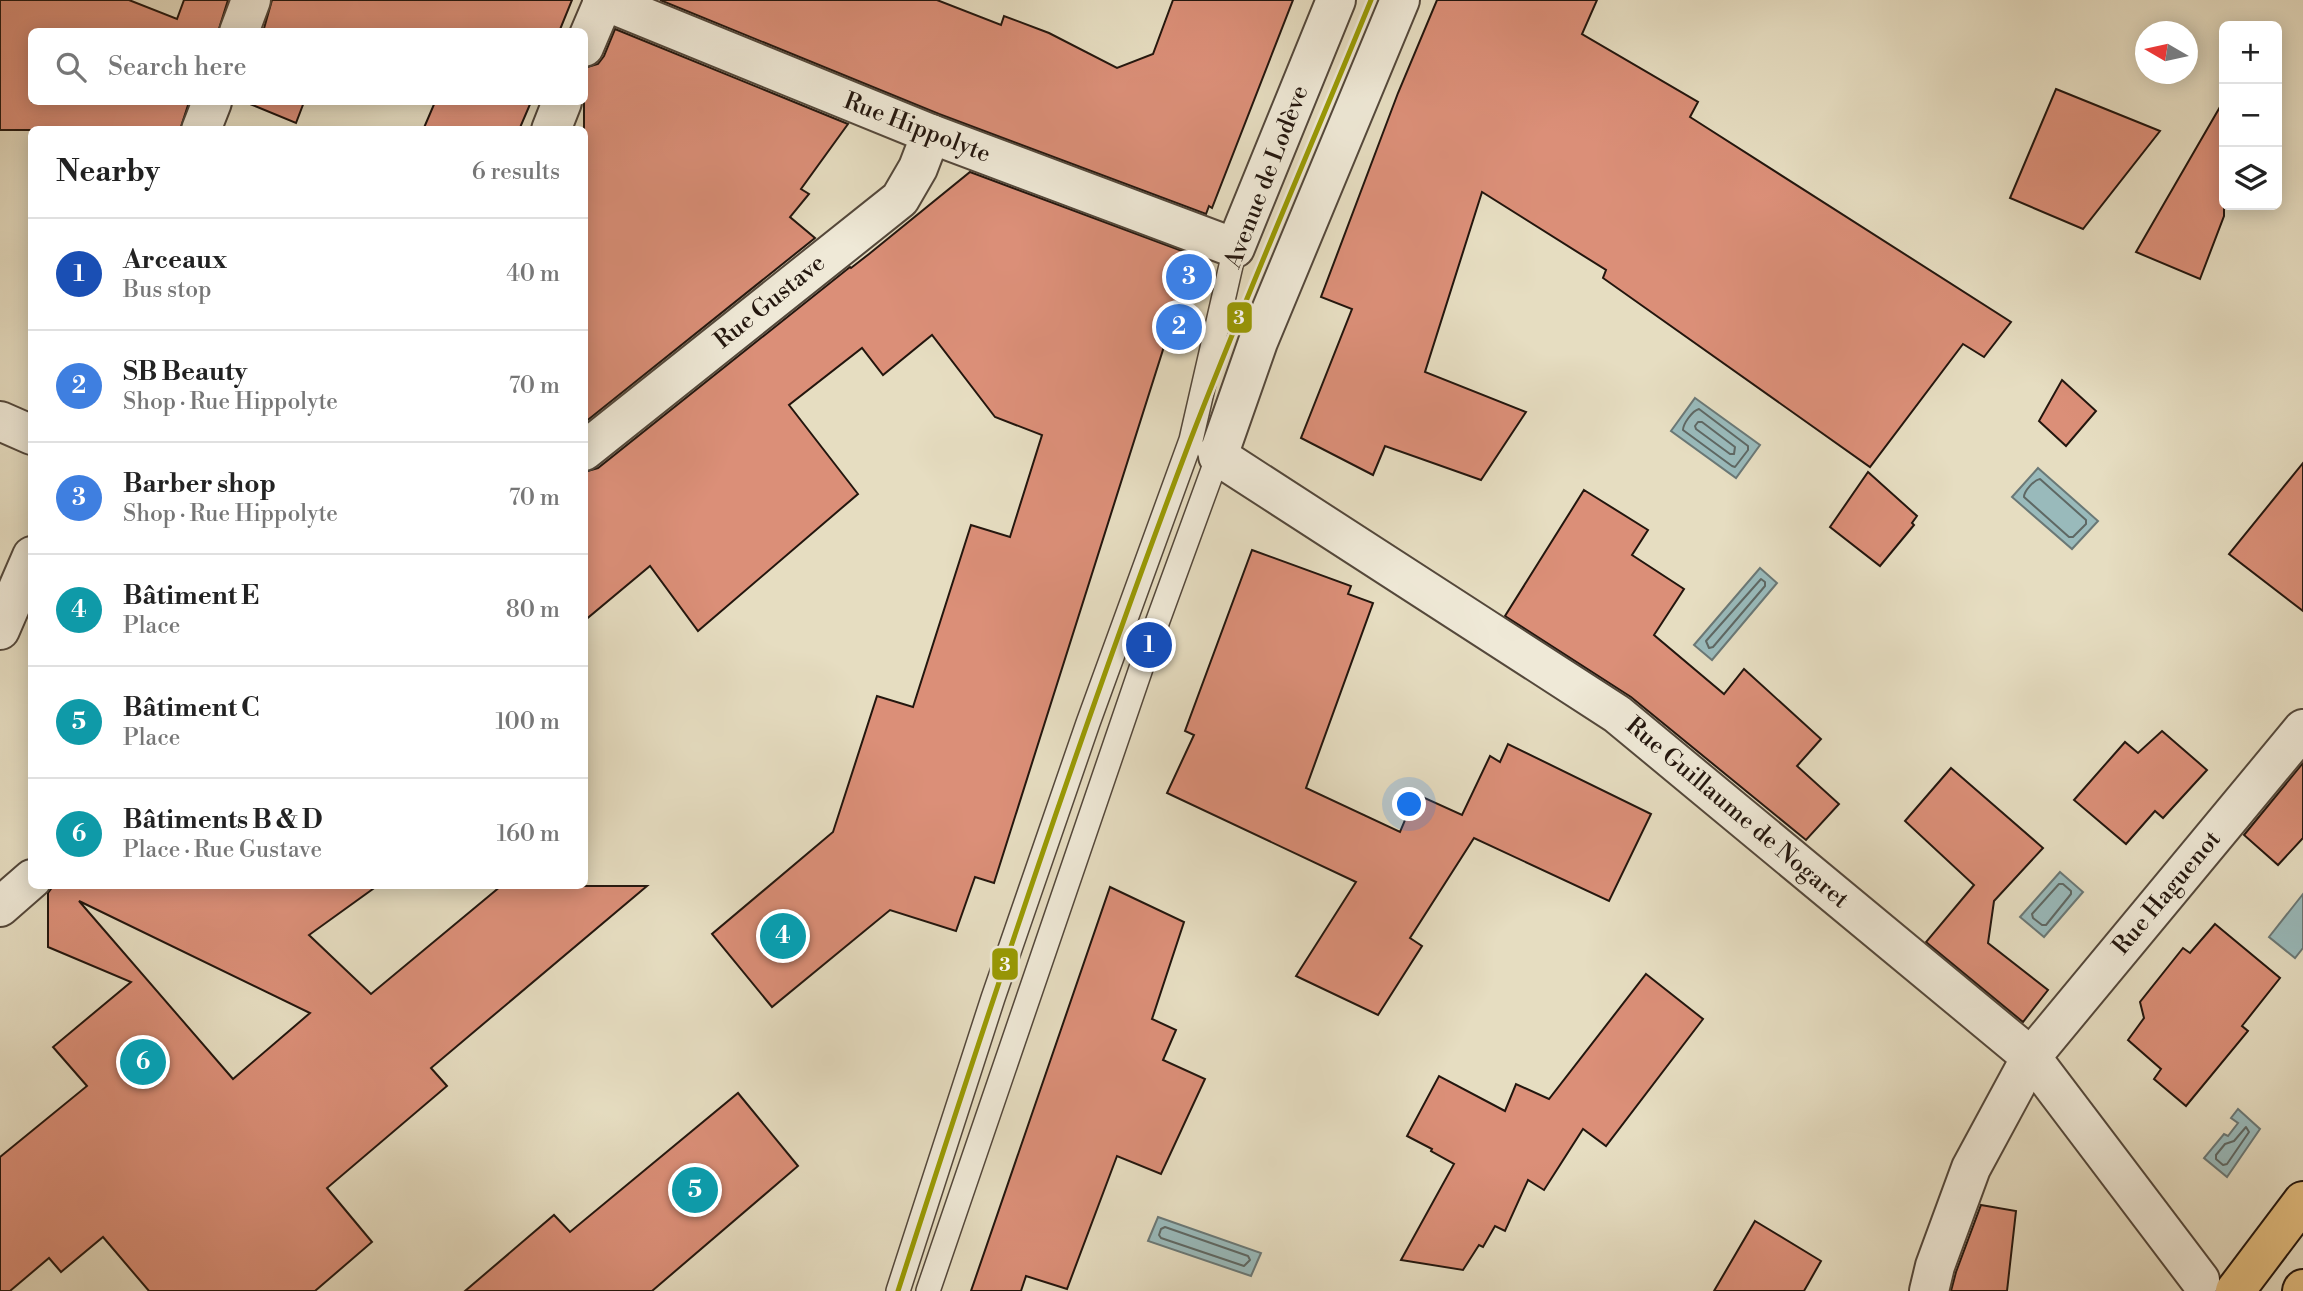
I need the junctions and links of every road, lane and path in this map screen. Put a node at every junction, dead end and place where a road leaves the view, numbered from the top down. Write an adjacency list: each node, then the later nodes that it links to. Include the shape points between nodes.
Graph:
1 (251, 0): 5 (street)
2 (603, 0): 6 (street); 11 (street, Rue Hippolyte)
3 (1336, 0): 12 (street, Avenue de Lodève)
4 (1400, 0): 16 (street, via 1258,342)
5 (240, 28)
6 (588, 37)
7 (211, 105): 9 (street)
8 (561, 105): 10 (street)
9 (203, 126)
10 (553, 126)
11 (931, 134): 12 (street, Rue Hippolyte); 15 (street, Rue Gustave, via 900,199)
12 (1235, 248): 16 (lane, Avenue de Lodève)
13 (0, 421): 14 (street)
14 (28, 433)
15 (588, 448)
16 (1204, 448): 22 (street, Rue Guillaume de Nogaret, via 1618,714); 25 (lane, via 1088,723); 26 (lane, via 1149,645)
17 (28, 565): 18 (street)
18 (0, 630)
19 (2303, 729): 22 (street, Rue Haguenot)
20 (28, 882): 21 (street)
21 (0, 907)
22 (2031, 1057): 24 (street, Rue Guillaume de Nogaret); 27 (street, Rue Haguenot, via 1971,1168)
23 (2303, 1201): 24 (main road)
24 (2217, 1286)
25 (898, 1291)
26 (928, 1291)
27 (1929, 1291)

